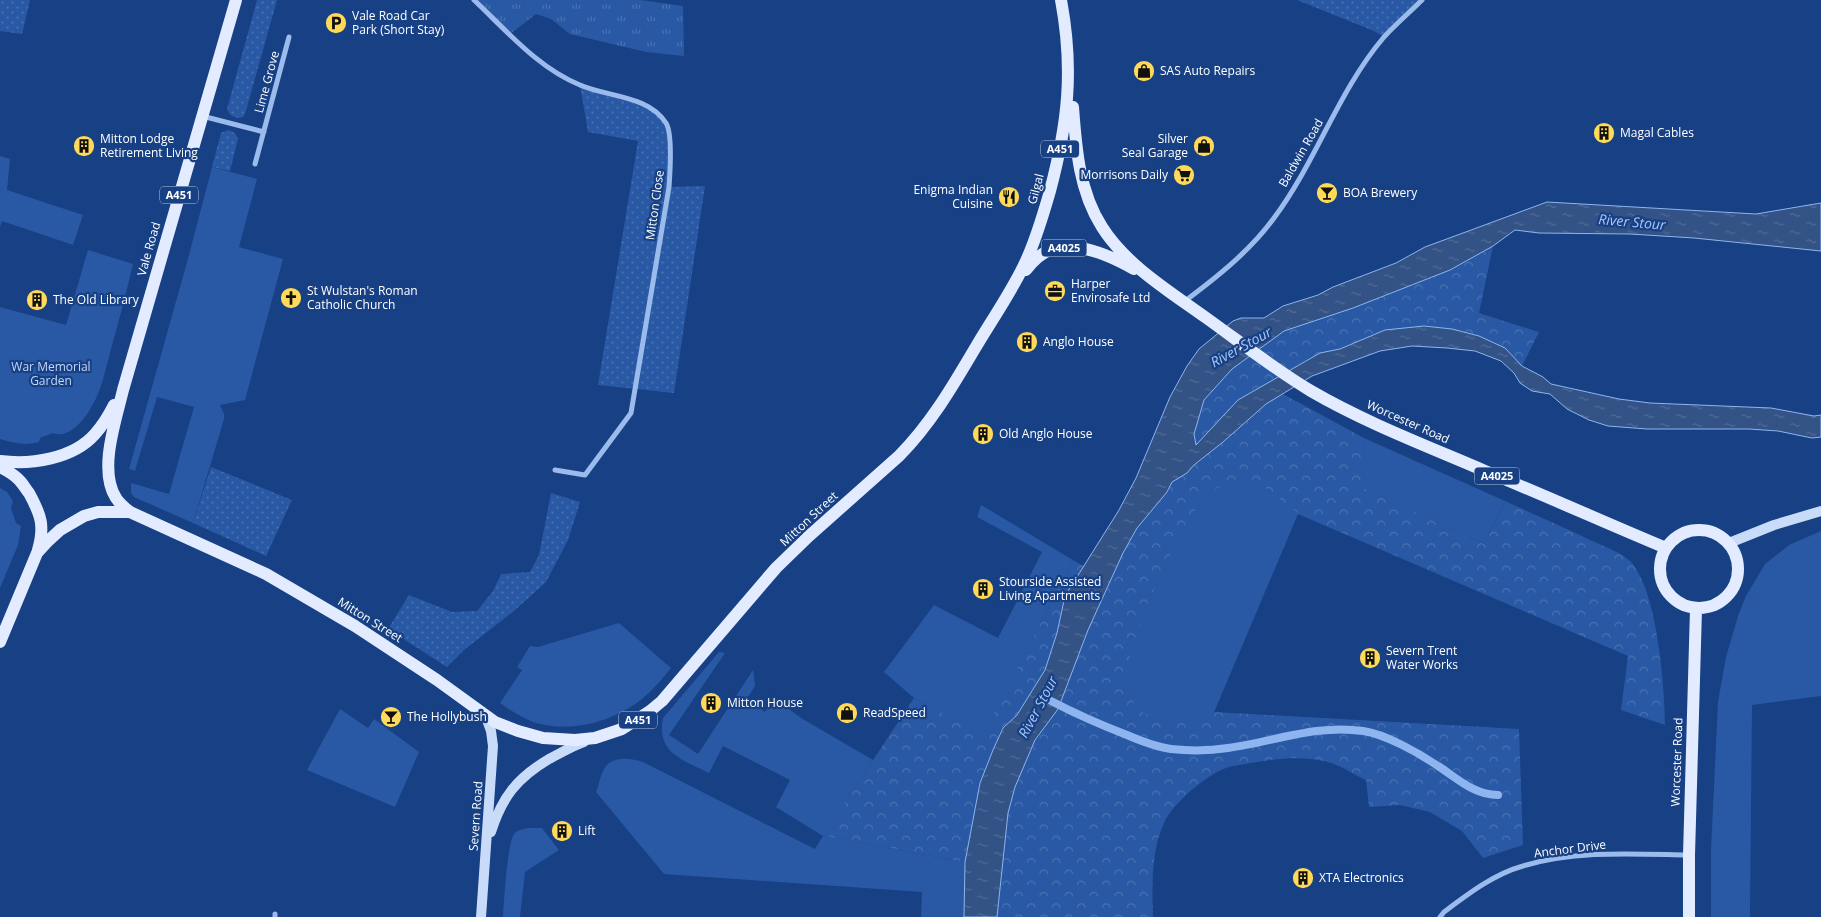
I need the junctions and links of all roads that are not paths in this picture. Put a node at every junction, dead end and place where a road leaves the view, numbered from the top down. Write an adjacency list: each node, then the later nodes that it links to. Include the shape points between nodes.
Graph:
1 (236, 0): 7 (main road, Vale Road / A451)
2 (474, 0): 16 (street, Mitton Close, via 544,65 580,86 651,107 667,124 669,187 631,413 585,475)
3 (1061, 0): 6 (main road, Gilgal / A451)
4 (1422, 0): 12 (street, Baldwin Road, via 1384,38 1356,78 1274,218 1242,255)
5 (289, 37): 8 (street, Lime Grove)
6 (1069, 64): 10 (main road, via 1079,165 1088,201 1101,226 1123,253); 11 (main road, Gilgal / A451, via 1064,129 1052,181 1032,247)
7 (202, 116): 8 (street, Lime Grove); 13 (main road, Vale Road / A451)
8 (264, 132): 9 (street, Lime Grove)
9 (255, 164)
10 (1160, 284): 11 (main road, A4025, via 1105,255 1069,248 1050,250 1040,256); 12 (main road, Worcester Road / A4025)
11 (1010, 290): 25 (main road, Mitton Street / A451, via 949,392 913,442 776,568 662,702 635,722)
12 (1183, 302): 20 (main road, Worcester Road / A4025, via 1265,361 1329,401 1427,447)
13 (123, 390): 14 (main road, via 102,425 79,447 34,462); 18 (main road, A451, via 111,438 109,472 116,500)
14 (0, 461)
15 (0, 467): 21 (main road, via 23,484 36,506 42,521)
16 (555, 470)
17 (1821, 511): 19 (street)
18 (130, 512): 21 (main road, A451, via 98,512 84,516 60,530); 24 (main road, Mitton Street / A451, via 266,574 355,626)
19 (1729, 543): 20 (main road, via 1712,532 1696,530 1681,534); 22 (main road, via 1738,561 1737,582 1732,592 1717,605)
20 (1666, 548): 22 (main road, via 1660,568 1664,587 1678,602)
21 (37, 553): 23 (main road, A451)
22 (1696, 608): 27 (main road, Worcester Road)
23 (0, 642)
24 (486, 717): 25 (main road, Mitton Street / A451, via 503,726 544,738); 26 (street, Severn Road, via 493,746)
25 (595, 738): 26 (street, Mitton Street, via 534,768 512,788 495,820)
26 (486, 850): 28 (street, Severn Road)
27 (1689, 855): 29 (street, Anchor Drive, via 1587,856 1522,866 1475,890); 30 (main road, Worcester Road)
28 (481, 917)
29 (1440, 917)
30 (1688, 917)

